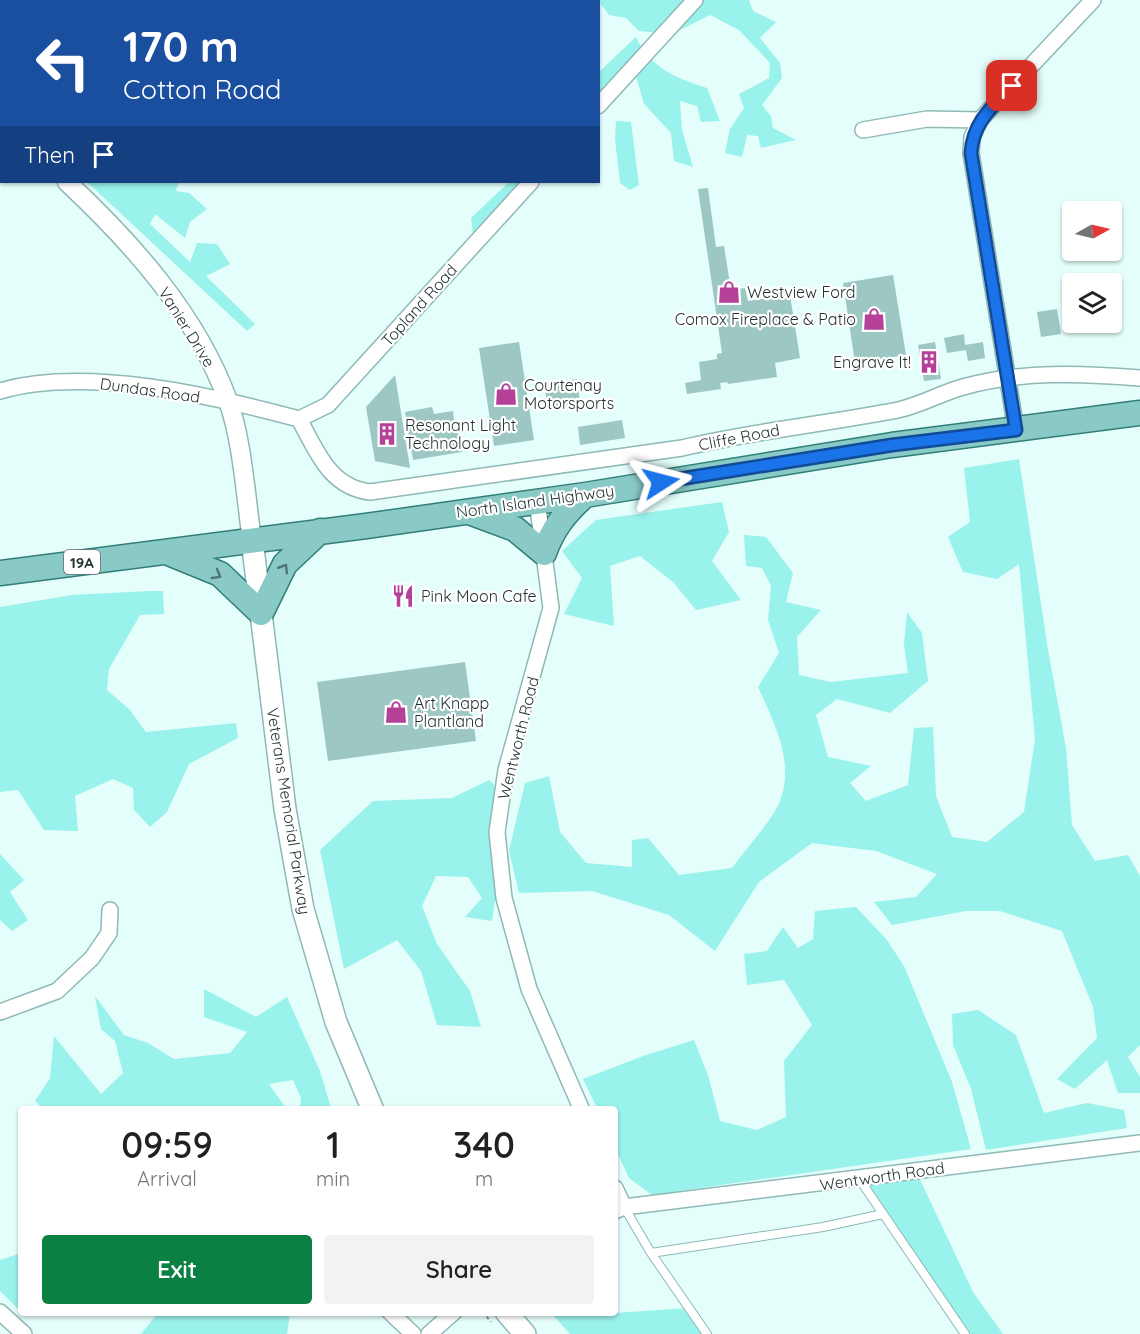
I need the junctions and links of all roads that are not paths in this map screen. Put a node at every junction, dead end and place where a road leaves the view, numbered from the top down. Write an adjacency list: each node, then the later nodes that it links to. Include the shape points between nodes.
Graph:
1 (695, 0): 3 (street)
2 (1093, 0): 4 (street)
3 (600, 104)
4 (980, 120): 5 (street, via 927,119); 9 (street, via 972,137 971,153)
5 (863, 130)
6 (69, 183): 11 (street, Vanier Drive, via 153,272 204,347)
7 (530, 183): 13 (street, Topland Road, via 328,405)
8 (1140, 378): 9 (street, Cliffe Road, via 1061,374)
9 (1008, 380): 13 (street, Cliffe Road, via 965,387 898,410 682,448 377,491 343,485 322,462); 14 (street)
10 (0, 391): 11 (street, Dundas Road, via 43,383 113,382)
11 (229, 402): 13 (street); 19 (street, Vanier Drive)
12 (1140, 413): 14 (main road, North Island Highway / 19A)
13 (299, 419)
14 (1016, 430): 15 (main road, North Island Highway / 19A, via 892,445)
15 (585, 495): 16 (main road, North Island Highway / 19A); 21 (main road, via 564,514)
16 (537, 501): 17 (main road, North Island Highway / 19A); 21 (street, Wentworth Road)
17 (466, 511): 18 (main road, North Island Highway / 19A); 21 (main road, via 505,523)
18 (320, 531): 19 (main road, North Island Highway / 19A); 23 (main road, one-way to 18, via 285,564)
19 (252, 540): 20 (main road, North Island Highway / 19A); 23 (main road, Veterans Memorial Parkway)
20 (164, 551): 22 (main road, North Island Highway / 19A); 23 (main road, one-way to 23, via 220,574)
21 (544, 553): 27 (street, Wentworth Road, via 551,608 506,770 497,832 504,898 529,989)
22 (0, 573)
23 (261, 613): 26 (main road, Veterans Memorial Parkway, via 285,808 303,909 336,1022)
24 (110, 910): 25 (street, via 109,933 92,958 57,991)
25 (0, 1012)
26 (371, 1106)
27 (579, 1106)
28 (1140, 1143): 29 (street, Wentworth Road)
29 (860, 1180): 30 (street, Wentworth Road); 31 (lane)
30 (619, 1209): 32 (lane)
31 (883, 1214): 32 (lane); 42 (lane)
32 (651, 1253): 41 (lane)
33 (0, 1312): 37 (street)
34 (394, 1316): 38 (street)
35 (449, 1316): 39 (street)
36 (509, 1316): 40 (main road)
37 (24, 1334)
38 (413, 1334)
39 (429, 1334)
40 (525, 1334)
41 (707, 1334)
42 (965, 1334)

